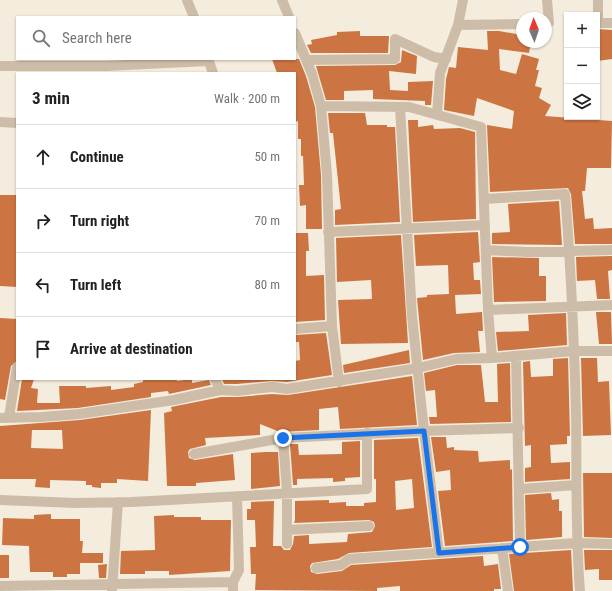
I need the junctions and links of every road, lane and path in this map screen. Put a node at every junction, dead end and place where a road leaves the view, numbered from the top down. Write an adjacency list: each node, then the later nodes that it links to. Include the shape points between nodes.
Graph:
1 (187, 0): 7 (street)
2 (282, 0): 8 (street)
3 (463, 0): 11 (street)
4 (547, 0): 6 (street)
5 (598, 0): 9 (street, via 598,23)
6 (548, 12)
7 (194, 16)
8 (289, 16)
9 (612, 23)
10 (516, 24): 11 (street)
11 (458, 25): 13 (street)
12 (296, 35): 15 (street)
13 (446, 59): 15 (street, via 434,57 395,39 395,59); 20 (street, via 440,73)
14 (208, 60): 16 (street, via 106,66); 17 (street)
15 (306, 60): 18 (street)
16 (0, 66)
17 (213, 72)
18 (321, 106): 19 (street); 26 (street, via 327,175)
19 (400, 107): 20 (street); 25 (street)
20 (437, 115): 23 (street, via 481,127)
21 (0, 122): 22 (street)
22 (16, 123)
23 (484, 200): 24 (street); 29 (street, via 565,194)
24 (485, 225): 25 (street); 27 (street)
25 (408, 229): 26 (street); 39 (street, via 412,316)
26 (328, 232): 33 (street)
27 (486, 250): 29 (street); 32 (street)
28 (612, 250): 29 (street)
29 (570, 251): 31 (street)
30 (612, 304): 31 (street)
31 (572, 307): 32 (street); 35 (street)
32 (488, 310): 38 (street)
33 (332, 326): 34 (street); 42 (street)
34 (296, 329)
35 (574, 351): 36 (street); 37 (street); 50 (street)
36 (612, 351)
37 (516, 356): 38 (street); 45 (street)
38 (492, 358): 39 (street, via 456,359)
39 (418, 368): 42 (street); 46 (street)
40 (16, 371): 44 (street)
41 (215, 380): 43 (street)
42 (338, 382): 43 (street, via 287,389 272,387 237,392)
43 (220, 390): 44 (street, via 174,400 79,414)
44 (5, 418)
45 (519, 428): 46 (street); 51 (street)
46 (424, 431): 47 (street); 63 (street)
47 (367, 433): 48 (street); 52 (street, via 367,489)
48 (283, 438): 49 (street); 52 (street)
49 (194, 454)
50 (576, 484): 51 (street); 58 (street)
51 (520, 489): 61 (street)
52 (287, 492): 53 (street); 57 (street)
53 (237, 496): 55 (street); 66 (street, via 239,570)
54 (0, 500): 55 (street)
55 (118, 502): 68 (street)
56 (370, 526): 57 (street)
57 (287, 530): 59 (street)
58 (576, 543): 60 (street); 61 (street); 71 (street)
59 (287, 544)
60 (612, 544)
61 (520, 547): 62 (street)
62 (502, 548): 63 (street); 70 (street)
63 (439, 553): 64 (street, via 349,559 341,565)
64 (316, 568)
65 (0, 586): 67 (street)
66 (233, 587): 69 (street)
67 (36, 588): 68 (street)
68 (112, 588): 69 (street)
69 (188, 588)
70 (508, 591)
71 (580, 591)

